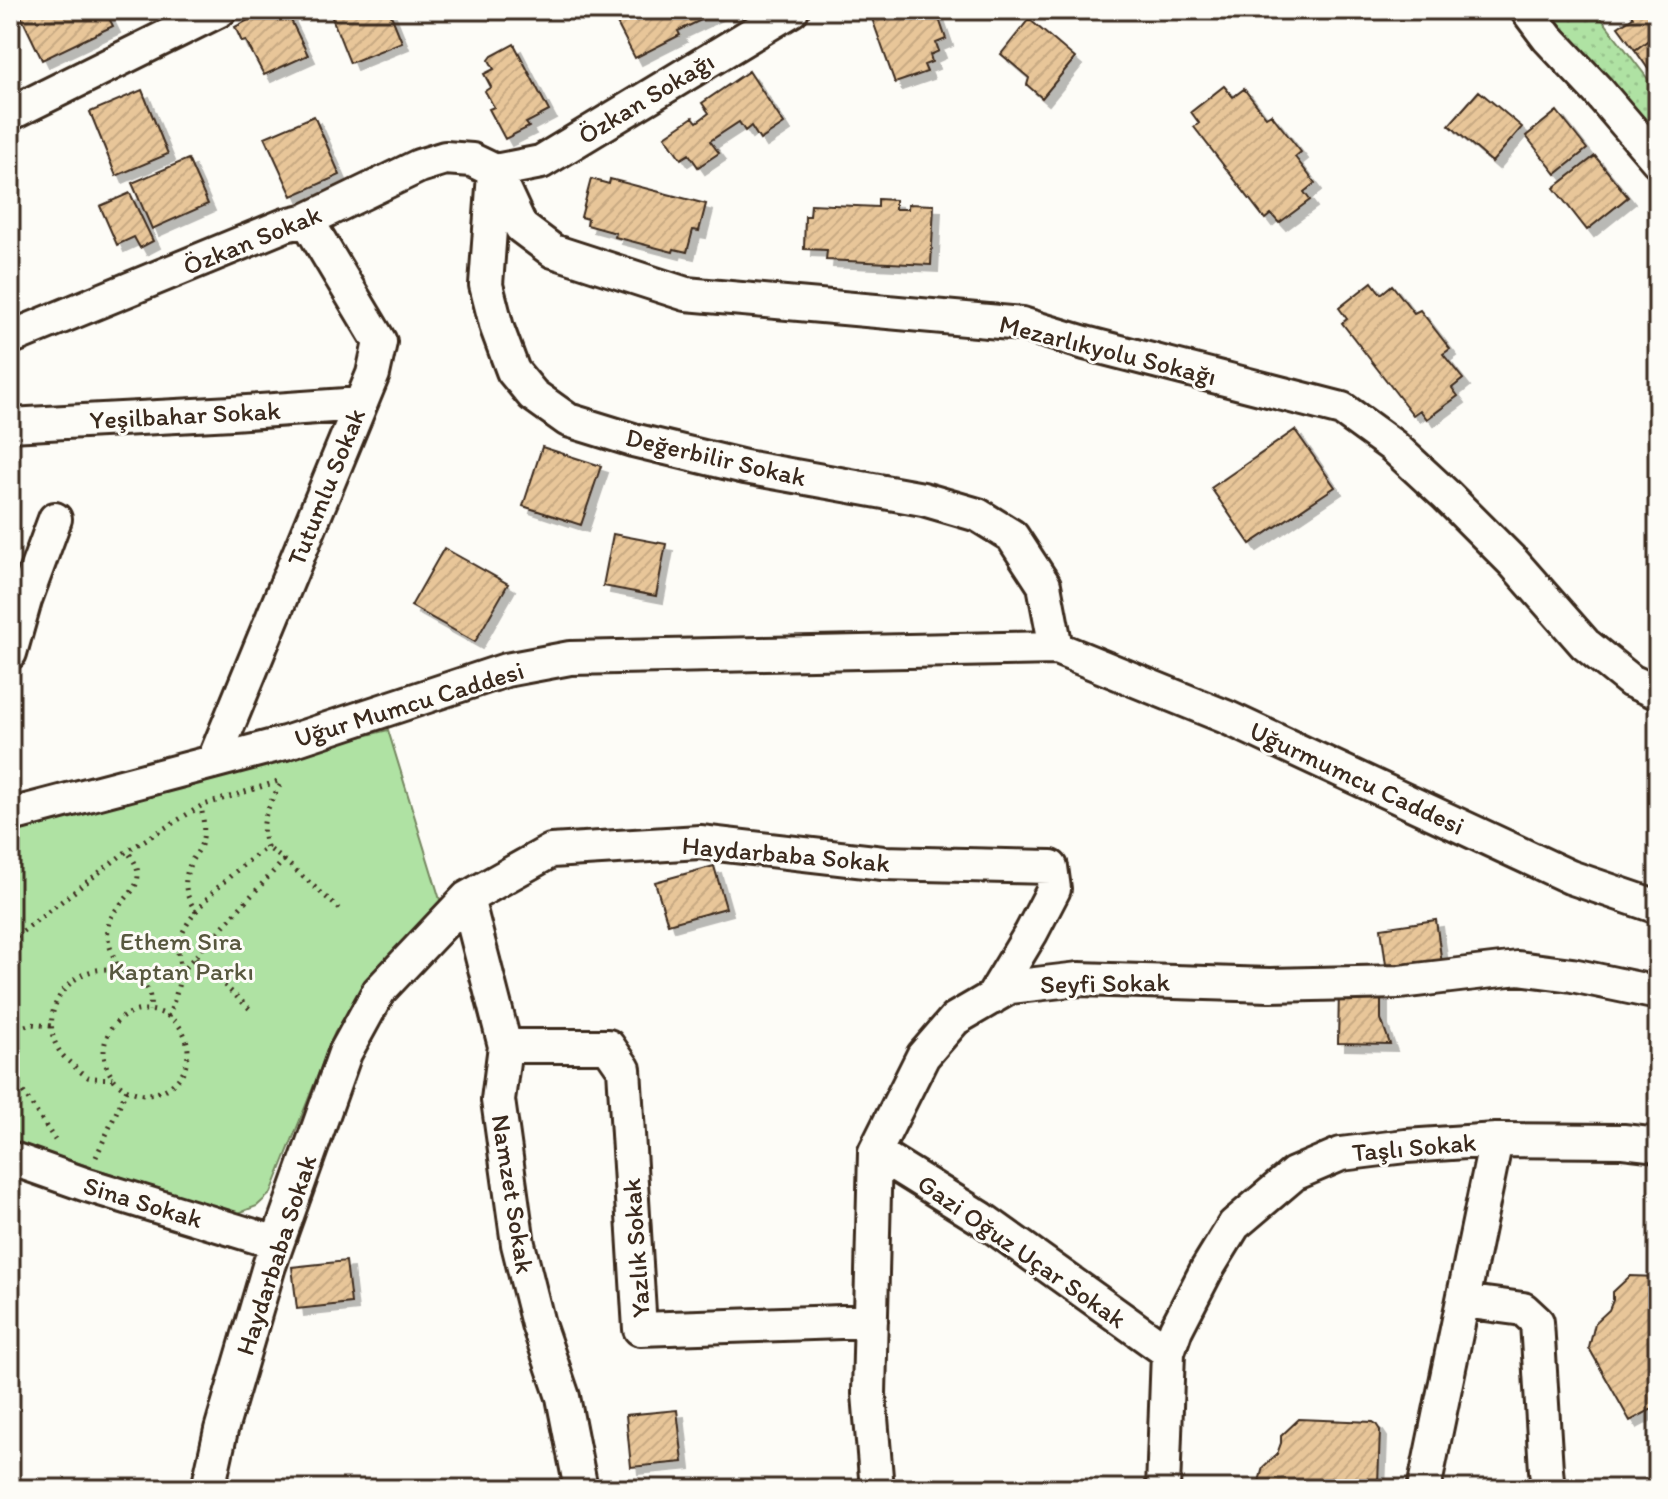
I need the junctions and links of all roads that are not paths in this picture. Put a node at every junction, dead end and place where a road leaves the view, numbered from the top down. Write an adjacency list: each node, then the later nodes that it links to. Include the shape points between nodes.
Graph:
1 (220, 10): 4 (street)
2 (792, 10): 6 (street, Özkan Sokağı, via 541,162)
3 (1527, 10): 5 (street)
4 (14, 104)
5 (1658, 161)
6 (495, 171): 7 (street, Özkan Sokak, via 472,160 445,158); 13 (street, Değerbilir Sokak, via 486,285 513,371 533,395 568,420 633,440 978,515 1012,536 1044,585); 15 (street, Mezarlıkyolu Sokağı, via 521,227 553,251 686,294 1022,324 1342,409 1446,495 1585,644 1631,681)
7 (307, 220): 8 (street, Özkan Sokak); 9 (street, Tutumlu Sokak, via 380,342)
8 (10, 338)
9 (360, 404): 10 (street, Yeşilbahar Sokak); 16 (street, Tutumlu Sokak)
10 (10, 425)
11 (55, 519): 12 (street)
12 (17, 602): 14 (street)
13 (1056, 648): 16 (street, Uğur Mumcu Caddesi, via 570,658 506,670); 19 (street, Uğurmumcu Caddesi, via 1226,717 1570,877)
14 (10, 653)
15 (1658, 693)
16 (213, 762): 17 (street, Uğur Mumcu Caddesi)
17 (10, 817)
18 (467, 898): 21 (street, Haydarbaba Sokak, via 551,851 700,842 883,863 1051,867 1054,889); 22 (street, Namzet Sokak); 27 (street, Haydarbaba Sokak, via 379,991 345,1053)
19 (1658, 907)
20 (1658, 993): 21 (street, Seyfi Sokak, via 1518,968 1400,982 1270,985 1079,979 1010,987)
21 (992, 998): 25 (street, Seyfi Sokak, via 955,1019 923,1056)
22 (505, 1046): 29 (street, Yazlık Sokak, via 608,1046 624,1069 640,1329); 32 (street, Namzet Sokak, via 498,1100 518,1244 563,1397)
23 (1496, 1140): 24 (street, Taşlı Sokak); 28 (street); 30 (street, Taşlı Sokak, via 1341,1154 1294,1174 1234,1225)
24 (1658, 1145)
25 (875, 1152): 29 (street, Seyfi Sokak); 30 (street, Gazi Oğuz Uçar Sokak, via 981,1218)
26 (10, 1158): 27 (street, Sina Sokak)
27 (277, 1243): 31 (street, Haydarbaba Sokak)
28 (1463, 1301): 35 (street); 36 (street, via 1523,1309 1537,1322)
29 (871, 1321): 33 (street, Seyfi Sokak, via 869,1394)
30 (1168, 1352): 34 (street, Taşlı Sokak)
31 (208, 1489)
32 (581, 1489)
33 (877, 1489)
34 (1163, 1489)
35 (1424, 1489)
36 (1548, 1489)

